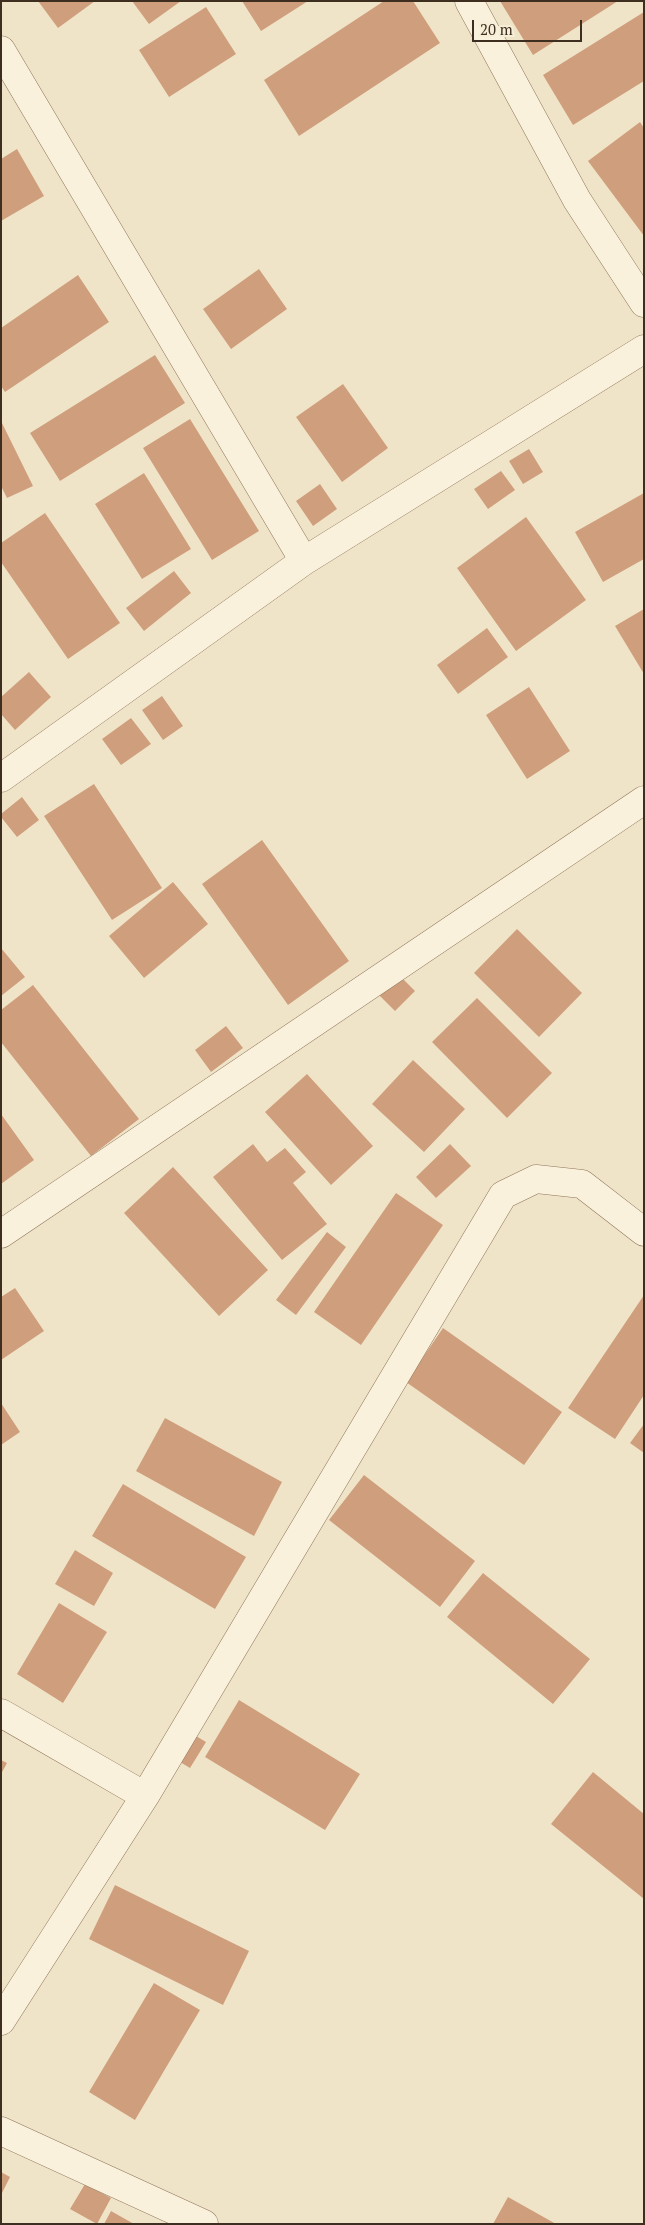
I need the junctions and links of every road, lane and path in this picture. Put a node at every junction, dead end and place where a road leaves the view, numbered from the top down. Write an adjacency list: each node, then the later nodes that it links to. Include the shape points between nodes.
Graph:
1 (469, 1): 3 (street, via 577,200)
2 (1, 50): 5 (street)
3 (644, 304)
4 (644, 349): 5 (street)
5 (304, 561): 6 (street)
6 (6, 765)
7 (644, 800): 9 (street)
8 (644, 1232): 11 (street, via 582,1184 536,1179 503,1195)
9 (1, 1234)
10 (1, 1713): 11 (street)
11 (145, 1796): 12 (street)
12 (1, 2021)
13 (1, 2130): 14 (street)
14 (204, 2224)

